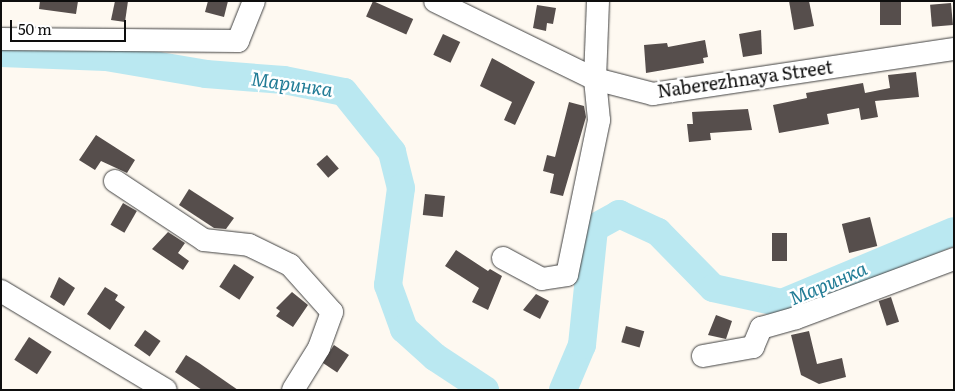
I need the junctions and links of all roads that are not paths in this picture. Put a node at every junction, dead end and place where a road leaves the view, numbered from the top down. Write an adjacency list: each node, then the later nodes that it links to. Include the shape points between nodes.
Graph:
1 (254, 1): 4 (street, via 238,41)
2 (435, 1): 6 (street, Naberezhnaya Street)
3 (598, 1): 6 (street)
4 (1, 39)
5 (954, 49): 6 (street, Naberezhnaya Street, via 653,94)
6 (595, 78): 8 (street, via 599,120 567,275 542,279)
7 (115, 181): 13 (street, via 204,240 249,245 290,264 332,312 319,348)
8 (503, 258)
9 (954, 258): 11 (street, via 796,318 760,328 753,347)
10 (1, 291): 12 (street)
11 (703, 356)
12 (166, 390)
13 (293, 390)

